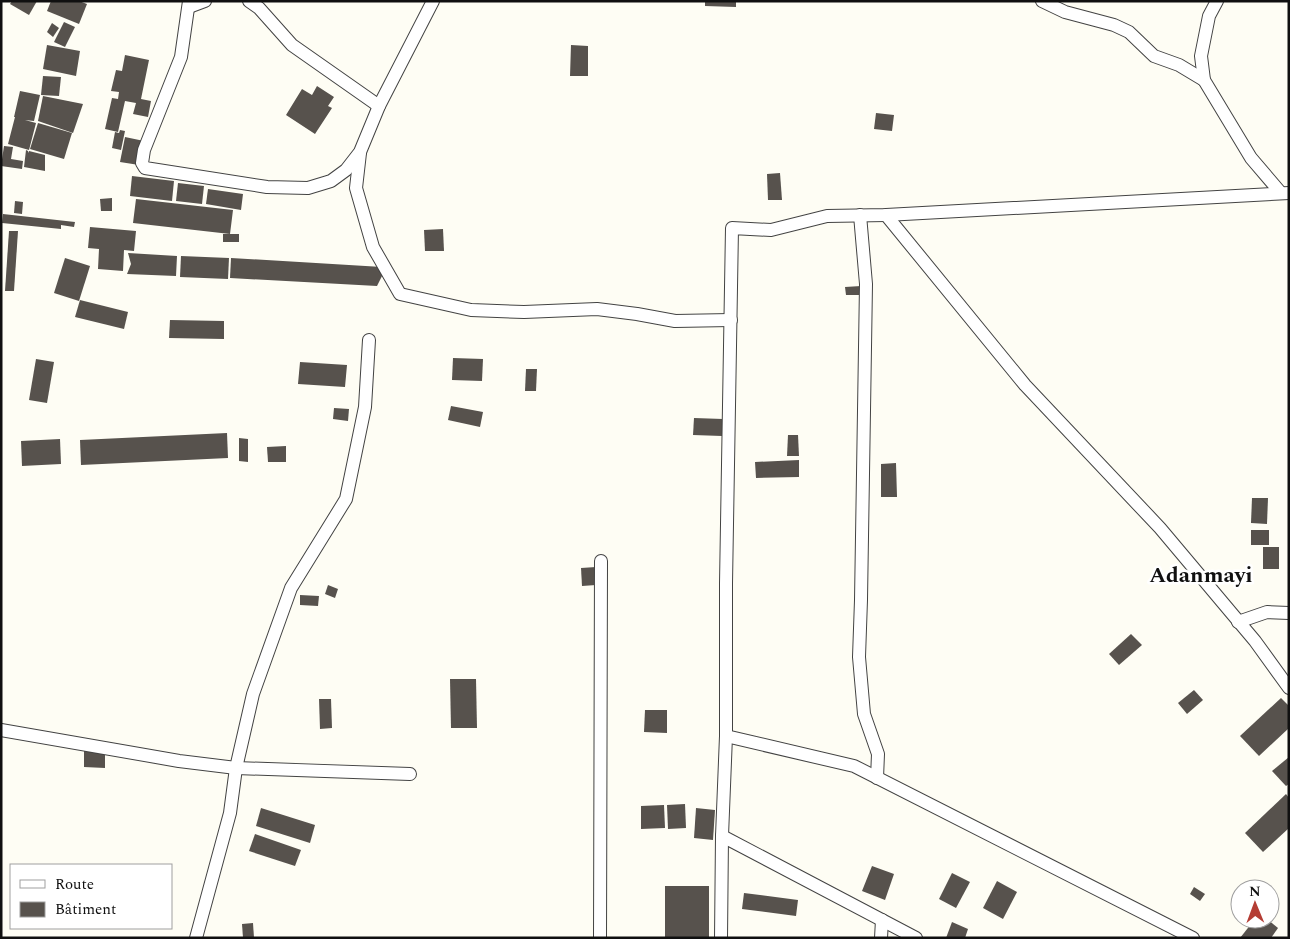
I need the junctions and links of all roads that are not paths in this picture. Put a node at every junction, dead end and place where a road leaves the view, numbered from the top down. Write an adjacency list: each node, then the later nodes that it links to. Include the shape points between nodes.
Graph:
1 (205, 1): 6 (street)
2 (248, 1): 8 (street, via 259,8 292,45)
3 (432, 1): 8 (street)
4 (1042, 1): 7 (street, via 1065,12 1129,32 1154,56 1179,65)
5 (1217, 1): 7 (street, via 1209,16 1201,56)
6 (189, 4): 9 (street, via 181,57 144,150 144,168 267,187 308,188 331,181 346,170)
7 (1204, 80): 10 (street, via 1251,158)
8 (379, 106): 9 (street)
9 (360, 152): 13 (street, via 356,188 374,247 400,294 471,310 597,309 675,321)
10 (1284, 193): 12 (street)
11 (860, 215): 12 (street); 13 (street, via 827,216 771,230 732,228); 23 (street, via 866,284 858,657 864,714 878,754)
12 (886, 215): 17 (street, via 1025,385 1160,528)
13 (731, 320): 20 (street)
14 (369, 340): 21 (street, via 365,407 346,499 291,588 253,694)
15 (601, 560): 27 (street)
16 (1289, 613): 17 (street, via 1267,612)
17 (1238, 622): 18 (street)
18 (1289, 688)
19 (1, 730): 21 (street)
20 (726, 736): 23 (street, via 854,766); 24 (street)
21 (236, 768): 22 (street); 26 (street, via 230,812)
22 (410, 774)
23 (877, 778): 31 (street)
24 (722, 836): 25 (street); 28 (street)
25 (882, 920): 29 (street); 30 (street)
26 (196, 938)
27 (600, 938)
28 (720, 938)
29 (881, 938)
30 (916, 938)
31 (1193, 938)

